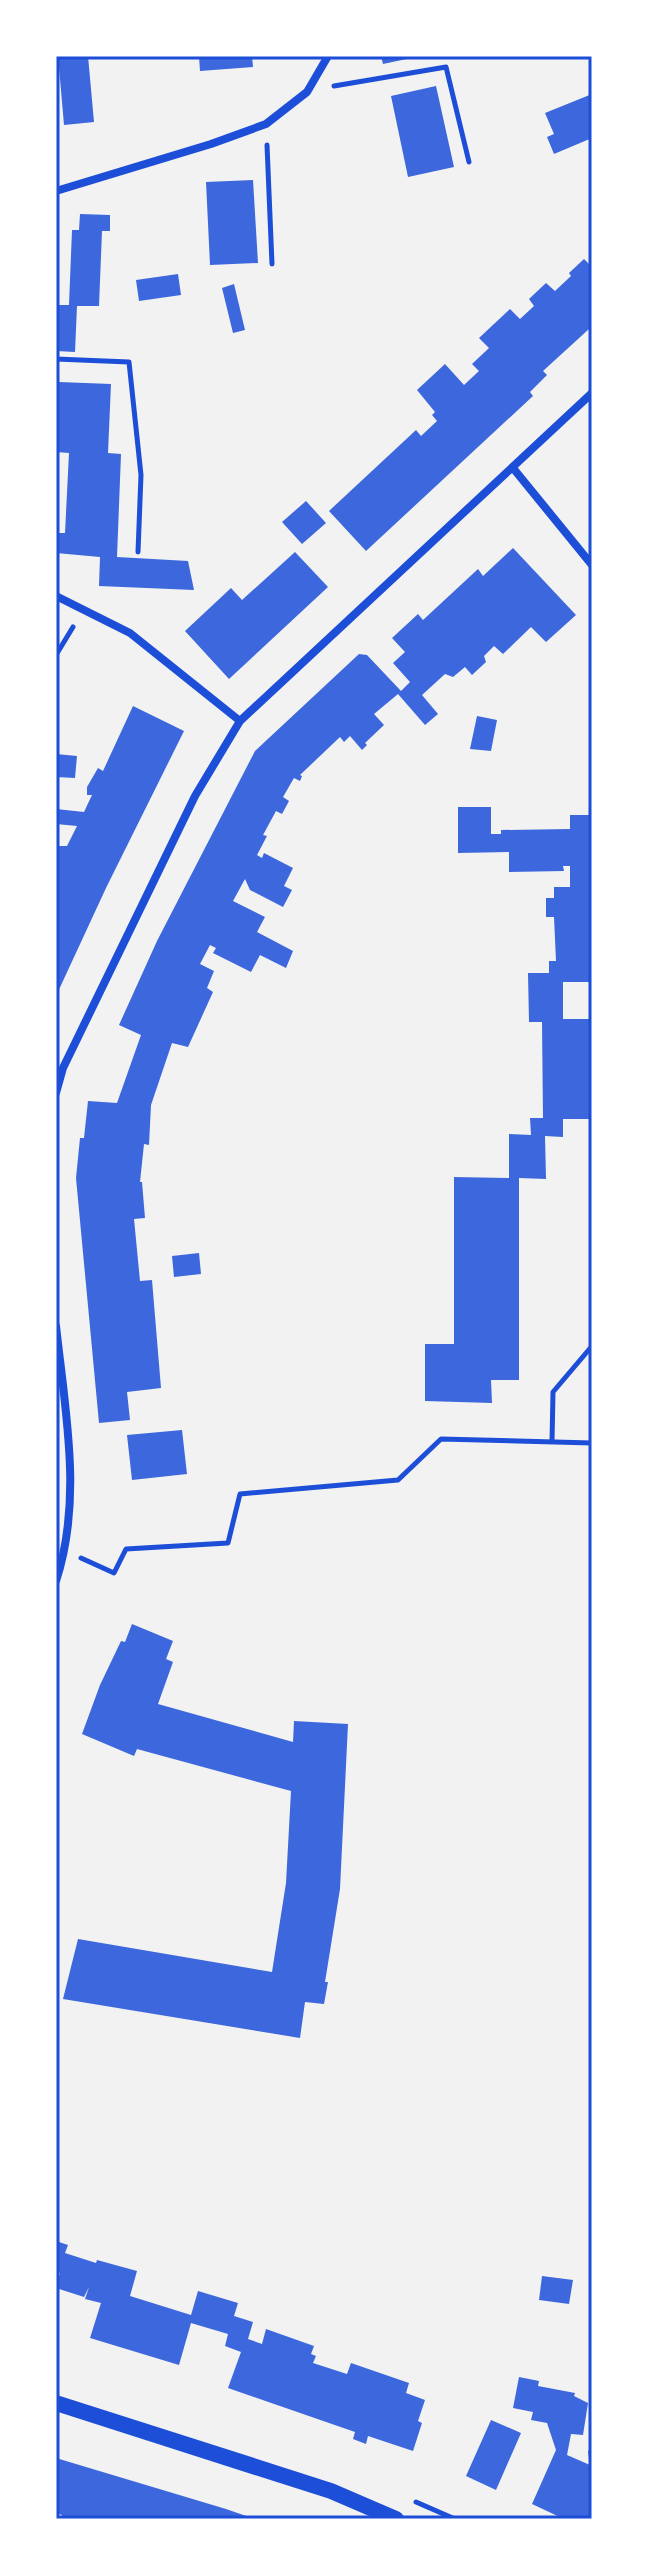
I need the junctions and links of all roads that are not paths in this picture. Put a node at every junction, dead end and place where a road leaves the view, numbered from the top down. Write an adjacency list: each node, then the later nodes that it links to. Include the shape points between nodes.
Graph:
1 (328, 56): 2 (street, via 307,92 266,124)
2 (56, 191)
3 (592, 393): 4 (street)
4 (513, 468): 5 (street); 7 (street)
5 (592, 565)
6 (56, 596): 7 (street, via 130,633)
7 (240, 721): 8 (street, via 195,796 63,1068)
8 (56, 1093)
9 (56, 1326): 10 (street, via 71,1472 66,1552)
10 (56, 1581)
11 (56, 2403): 12 (main road, via 331,2491)
12 (396, 2519)

